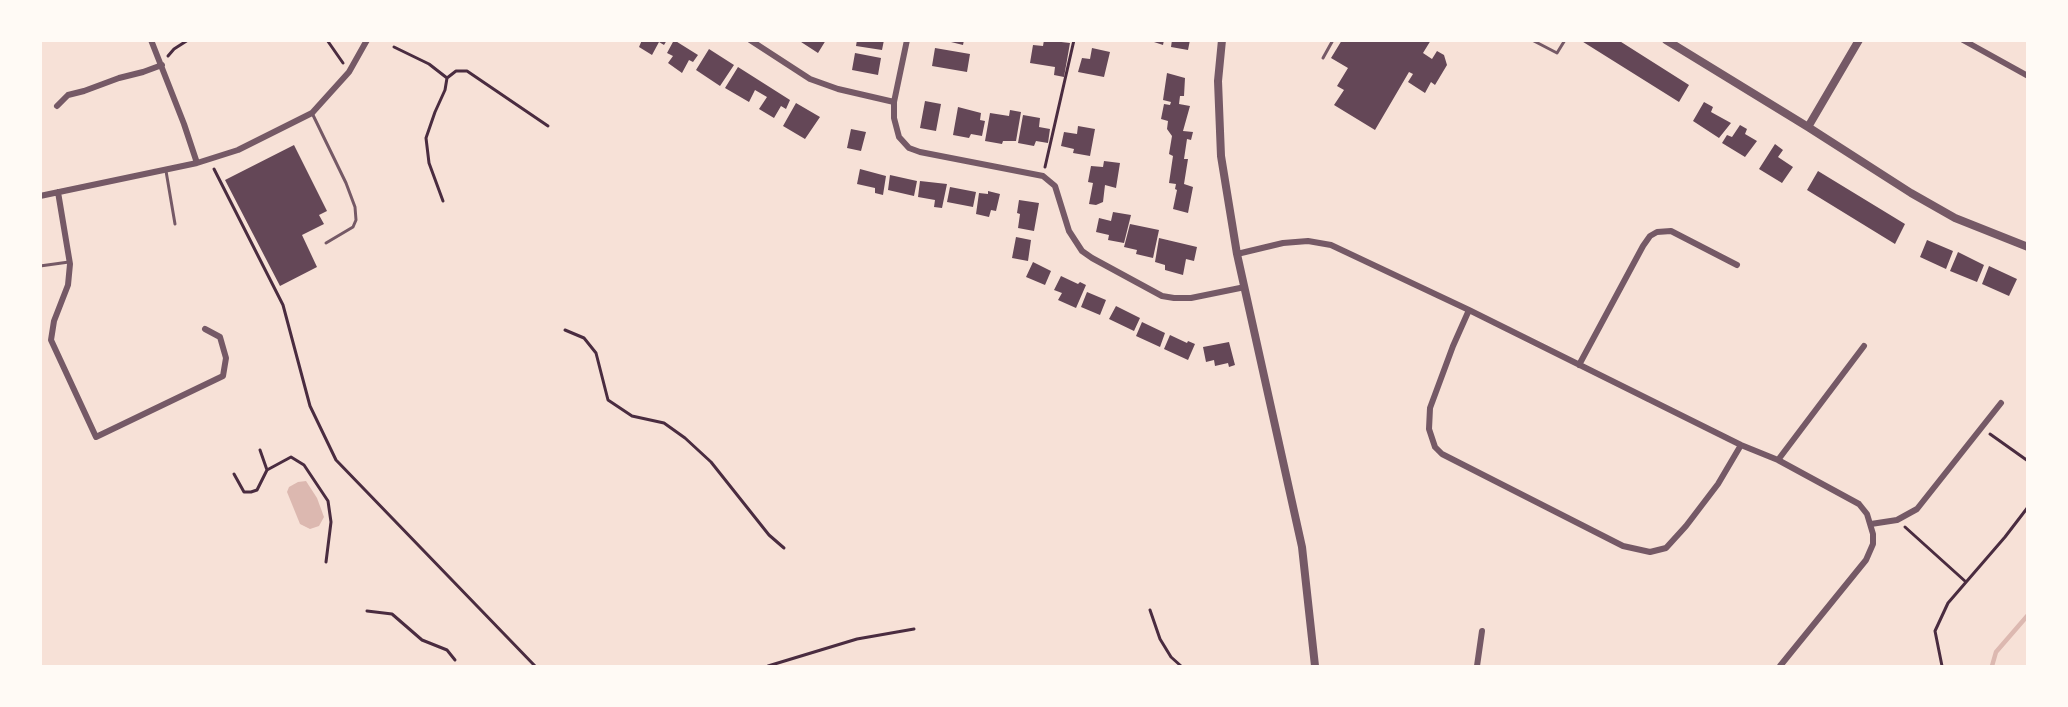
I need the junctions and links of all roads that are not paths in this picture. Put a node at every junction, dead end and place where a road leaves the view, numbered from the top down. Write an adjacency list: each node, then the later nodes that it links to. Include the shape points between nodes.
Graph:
1 (151, 40): 13 (street)
2 (367, 40): 17 (street, via 349,72)
3 (750, 40): 15 (street, via 810,79)
4 (907, 40): 15 (street)
5 (1222, 40): 26 (street, via 1218,81 1221,156)
6 (1333, 40): 12 (lane)
7 (1532, 40): 8 (lane, via 1557,53)
8 (1565, 40)
9 (1666, 40): 18 (street)
10 (1858, 40): 18 (street)
11 (1963, 40): 14 (street)
12 (1323, 58)
13 (161, 63): 16 (street, via 68,95); 19 (street)
14 (2028, 76)
15 (894, 102): 30 (street, via 896,132 909,148 1042,177 1055,186 1074,241 1082,251 1162,296 1191,298)
16 (57, 106)
17 (312, 113): 19 (street, via 238,150); 24 (lane, via 346,183 356,214 353,227)
18 (1808, 127): 25 (street, via 1955,218)
19 (197, 163): 20 (street)
20 (166, 170): 21 (street); 23 (lane)
21 (58, 192): 22 (street); 27 (street)
22 (40, 196)
23 (175, 224)
24 (326, 243)
25 (2028, 247)
26 (1237, 254): 30 (street); 31 (street, via 1283,243 1308,241 1331,245)
27 (69, 262): 29 (lane); 32 (street, via 68,285 51,340 96,437 223,376 226,358 220,337)
28 (1737, 265): 34 (street, via 1671,231 1650,236)
29 (40, 267)
30 (1245, 286): 40 (street, via 1302,548)
31 (1469, 310): 34 (street); 36 (street, via 1430,408 1429,429 1435,447 1623,546 1650,552 1665,548 1718,484)
32 (205, 329)
33 (1864, 346): 37 (street)
34 (1579, 365): 36 (street)
35 (2001, 403): 38 (street, via 1917,509 1897,520)
36 (1741, 445): 37 (street)
37 (1778, 460): 38 (street, via 1859,504)
38 (1871, 524): 42 (street, via 1873,544 1866,560)
39 (1482, 631): 41 (street)
40 (1315, 666)
41 (1477, 666)
42 (1780, 666)

